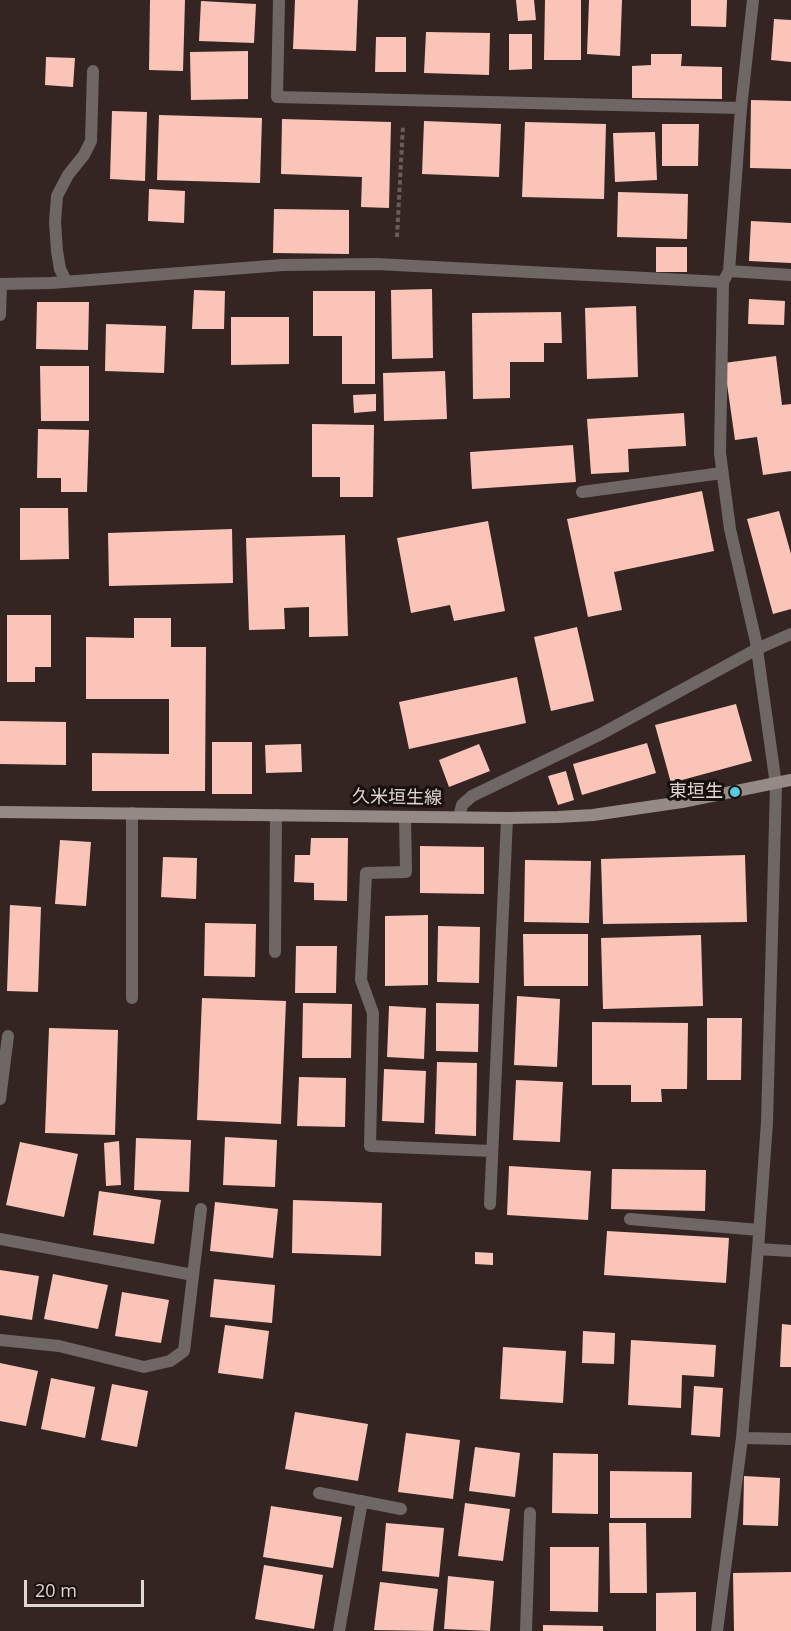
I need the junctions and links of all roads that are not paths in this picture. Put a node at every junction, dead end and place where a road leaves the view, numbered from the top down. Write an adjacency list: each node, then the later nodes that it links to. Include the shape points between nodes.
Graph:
1 (279, 0): 4 (street, via 277,97)
2 (753, 0): 4 (street)
3 (93, 71): 7 (street, via 92,141 57,196 57,251)
4 (741, 108): 6 (street)
5 (791, 275): 6 (street)
6 (726, 276): 7 (street, via 283,265); 10 (street)
7 (66, 281): 8 (street)
8 (0, 284): 9 (street)
9 (0, 315)
10 (722, 473): 11 (street); 13 (street, via 730,529)
11 (582, 492)
12 (791, 634): 13 (street)
13 (757, 649): 15 (street); 20 (street, via 601,734 471,796 462,805)
14 (791, 780): 15 (main road, 久米垣生線)
15 (776, 785): 21 (main road, 久米垣生線, via 593,815); 30 (street, via 767,1122)
16 (0, 812): 17 (main road, 久米垣生線)
17 (132, 813): 18 (main road, 久米垣生線); 23 (street)
18 (276, 815): 19 (main road, 久米垣生線); 22 (street)
19 (405, 817): 20 (main road, 久米垣生線); 26 (street, via 406,873 366,873 361,981 373,1012 370,1146)
20 (459, 817): 21 (main road, 久米垣生線)
21 (507, 818): 26 (street)
22 (275, 952)
23 (132, 998)
24 (8, 1036): 25 (street)
25 (0, 1099)
26 (492, 1151): 27 (street)
27 (490, 1204)
28 (201, 1209): 34 (street)
29 (630, 1219): 30 (street)
30 (759, 1230): 32 (street)
31 (0, 1239): 34 (street)
32 (758, 1250): 33 (street); 36 (street)
33 (791, 1251)
34 (193, 1275): 35 (street, via 184,1351 170,1361 144,1367 59,1346)
35 (0, 1340)
36 (742, 1438): 37 (street); 44 (street)
37 (791, 1439)
38 (319, 1492): 39 (street)
39 (362, 1501): 40 (street); 42 (street)
40 (401, 1509)
41 (530, 1513): 43 (street)
42 (339, 1631)
43 (526, 1631)
44 (717, 1631)

